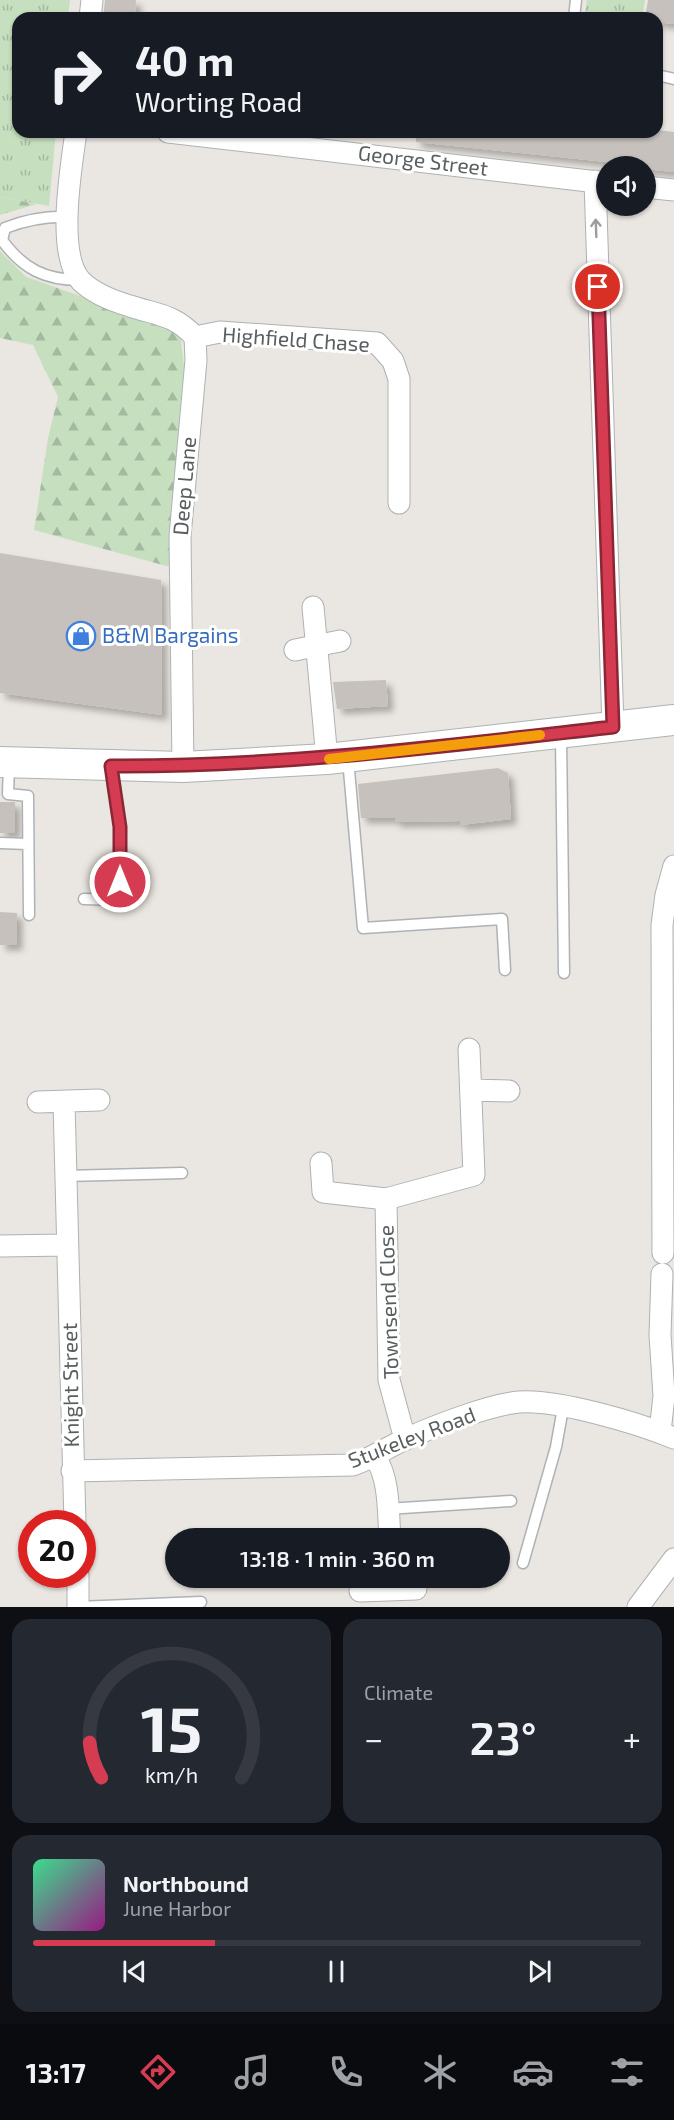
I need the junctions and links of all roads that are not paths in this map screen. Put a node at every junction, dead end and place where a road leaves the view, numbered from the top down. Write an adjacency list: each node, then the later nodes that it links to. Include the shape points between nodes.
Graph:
1 (75, 138): 7 (street)
2 (220, 138): 3 (street, George Street)
3 (596, 182)
4 (656, 188): 5 (street)
5 (674, 190)
6 (601, 216): 16 (street, one-way to 6)
7 (68, 217): 8 (street, via 68,251); 8 (lane, via 48,216 19,223 5,228 2,240 12,254 39,273 53,279)
8 (80, 280): 9 (street, via 110,300 170,316)
9 (195, 337): 10 (street, Highfield Chase, via 220,333 377,343 393,361 399,379); 21 (street, Deep Lane, via 180,536)
10 (399, 503)
11 (313, 607): 13 (street)
12 (340, 641): 13 (street)
13 (318, 645): 14 (street); 18 (street)
14 (295, 650)
15 (674, 720): 16 (street)
16 (613, 727): 17 (street)
17 (561, 732): 18 (street); 28 (lane)
18 (337, 758): 21 (street); 27 (lane, via 363,928 502,919)
19 (5, 762): 20 (street); 23 (lane, via 8,794 28,796)
20 (111, 766): 21 (street); 25 (lane, via 120,827 120,900)
21 (183, 766)
22 (0, 843): 23 (lane)
23 (28, 844): 26 (lane)
24 (674, 866): 41 (street, via 662,935)
25 (84, 899)
26 (29, 915)
27 (505, 970)
28 (564, 973)
29 (469, 1048): 30 (street, Townsend Close)
30 (471, 1090): 31 (street); 38 (street, Townsend Close, via 474,1175)
31 (509, 1091)
32 (99, 1100): 34 (street)
33 (38, 1102): 34 (street)
34 (64, 1102): 37 (street, Knight Street)
35 (321, 1163): 38 (street, Townsend Close, via 323,1192)
36 (182, 1173): 37 (lane)
37 (65, 1176): 39 (street, Knight Street)
38 (386, 1199): 44 (street, Townsend Close, via 389,1380)
39 (67, 1245): 40 (street); 46 (street, Knight Street, via 72,1335)
40 (0, 1246)
41 (666, 1267): 43 (street, via 660,1335)
42 (563, 1408): 43 (street, Stukeley Road, via 615,1418); 44 (street, Stukeley Road, via 526,1402 506,1404); 52 (lane)
43 (667, 1435)
44 (405, 1439): 45 (street, Stukeley Road)
45 (375, 1457): 46 (street, Stukeley Road, via 353,1465); 48 (street, via 380,1464)
46 (72, 1471): 49 (street, Knight Street)
47 (511, 1501): 48 (lane)
48 (387, 1509): 50 (street)
49 (74, 1510)
50 (389, 1528)
51 (674, 1559): 60 (street)
52 (523, 1563)
53 (78, 1588): 59 (street)
54 (374, 1588): 57 (street)
55 (411, 1588): 56 (street)
56 (416, 1589)
57 (360, 1591)
58 (201, 1602): 59 (lane)
59 (78, 1607)
60 (638, 1607)

